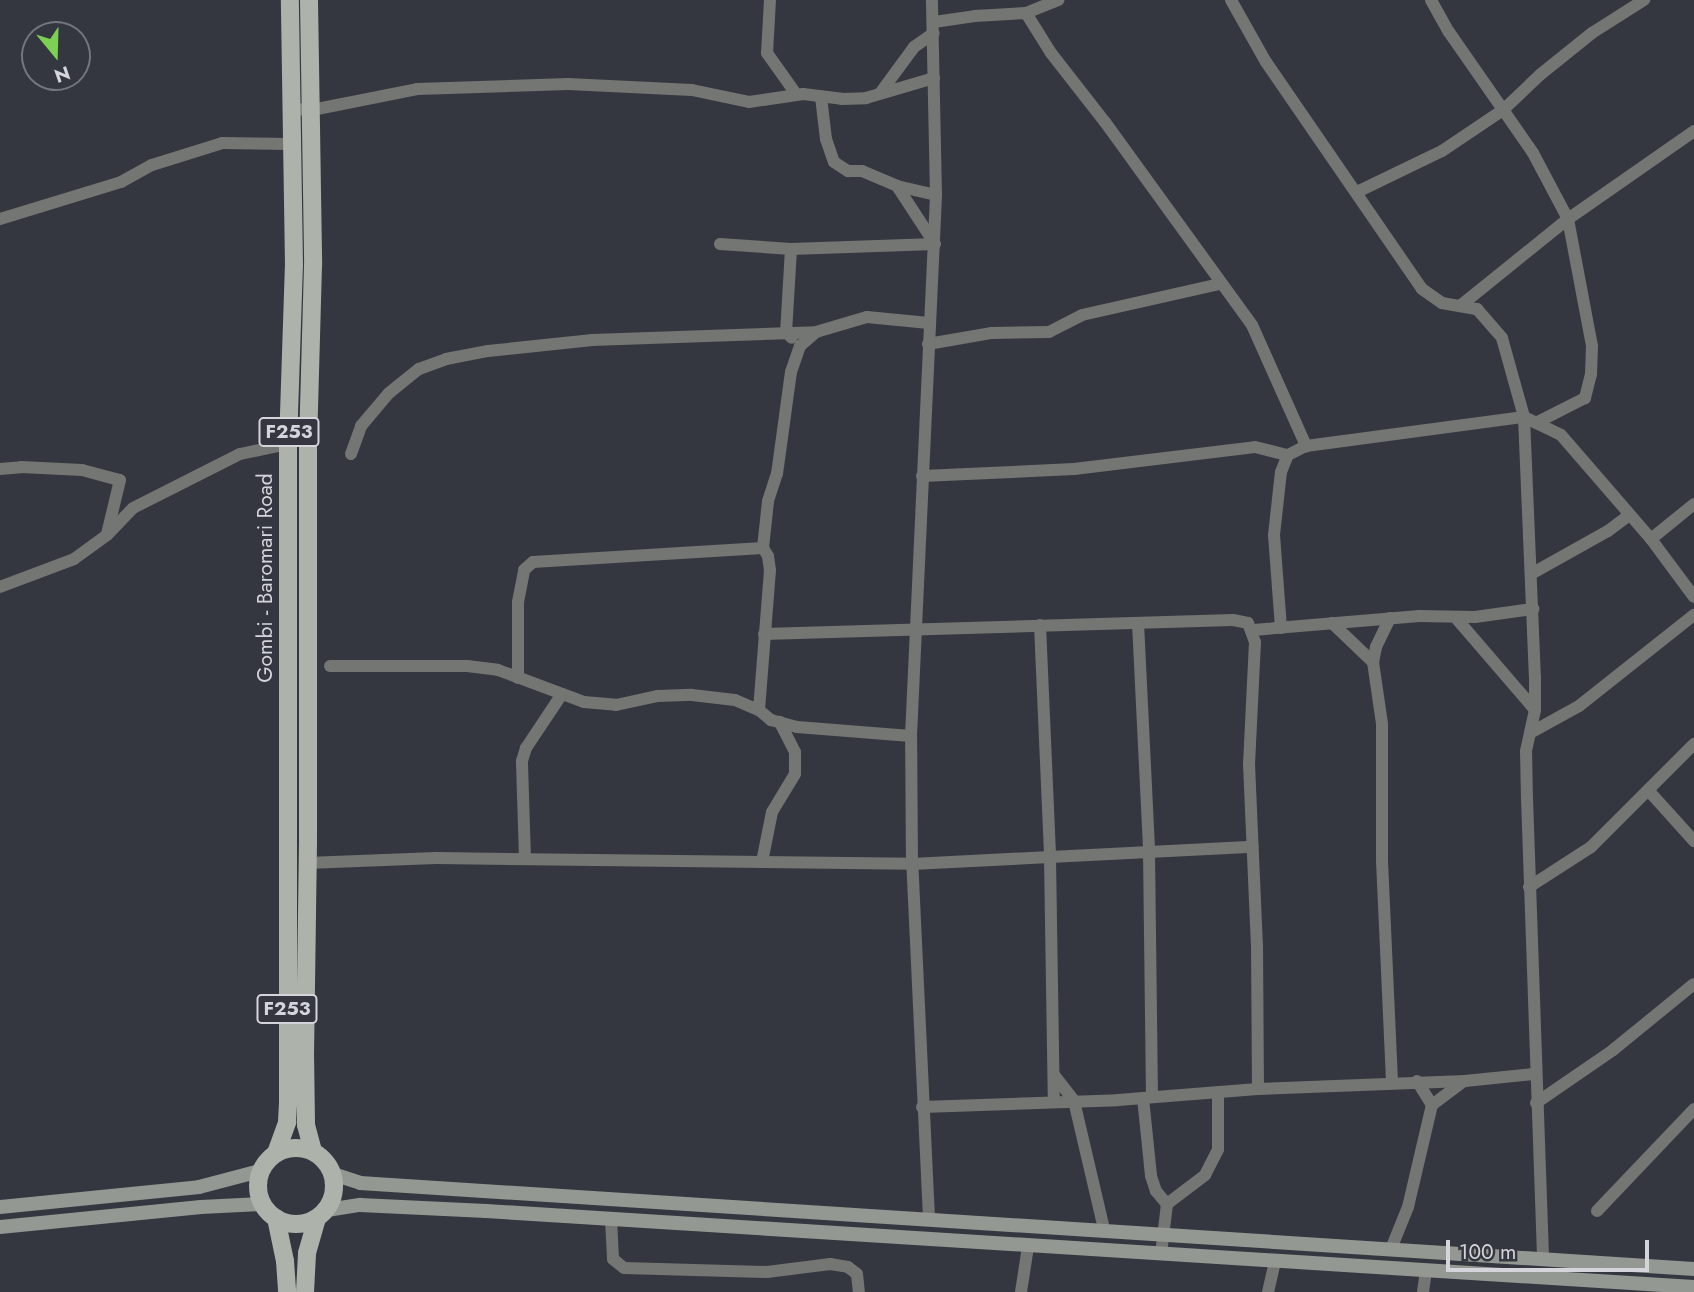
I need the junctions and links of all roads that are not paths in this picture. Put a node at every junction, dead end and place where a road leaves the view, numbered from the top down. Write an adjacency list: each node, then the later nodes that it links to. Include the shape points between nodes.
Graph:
1 (290, 0): 15 (main road, Gombi - Baromari Road / F253)
2 (310, 0): 16 (main road, Gombi - Baromari Road / F253)
3 (769, 0): 13 (street, via 767,53)
4 (932, 0): 10 (street)
5 (1058, 0): 9 (street)
6 (1231, 0): 21 (street, via 1266,62)
7 (1431, 0): 17 (street)
8 (1644, 0): 17 (street, via 1592,33)
9 (1026, 13): 10 (street, via 975,16); 28 (street)
10 (934, 28): 11 (street); 12 (street)
11 (934, 78): 12 (street); 22 (street)
12 (880, 93): 14 (street)
13 (796, 94): 14 (street); 16 (street, via 749,102 692,90 568,84 417,89)
14 (821, 97): 20 (street, via 834,162)
15 (289, 109): 16 (street); 19 (main road, Gombi - Baromari Road / F253)
16 (312, 110): 79 (main road, Gombi - Baromari Road / F253)
17 (1503, 110): 21 (street, via 1442,151); 24 (street, via 1533,153)
18 (1694, 131): 24 (street)
19 (290, 144): 23 (street, via 222,143 152,165 121,182); 37 (main road, Gombi - Baromari Road / F253, via 294,265)
20 (897, 186): 22 (street); 26 (street)
21 (1357, 192): 29 (street, via 1422,289 1442,303)
22 (936, 195): 26 (street)
23 (0, 219)
24 (1568, 219): 29 (street); 36 (street, via 1592,346 1591,374 1585,398)
25 (720, 244): 27 (street)
26 (934, 244): 27 (street); 30 (street)
27 (791, 249): 31 (street)
28 (1220, 284): 33 (street, via 1082,315 1049,332 992,333); 38 (street, via 1252,325)
29 (1460, 306): 35 (street, via 1477,309 1502,338)
30 (929, 323): 32 (street, via 867,317); 33 (street)
31 (786, 332): 32 (street); 34 (street); 39 (street, via 593,340 446,359 419,369 390,393 360,426)
32 (816, 332): 34 (street)
33 (928, 345): 42 (street)
34 (800, 346): 47 (street, via 785,400 779,463)
35 (1524, 417): 36 (street); 38 (street); 48 (street)
36 (1536, 423): 44 (street, via 1561,435)
37 (288, 444): 45 (street, via 240,454 133,508); 98 (main road, Gombi - Baromari Road / F253, via 288,1104)
38 (1306, 446): 40 (street)
39 (351, 454)
40 (1288, 455): 42 (street, via 1255,447 1074,469); 58 (street, via 1281,472 1274,535)
41 (0, 469): 45 (street, via 82,470 120,480)
42 (922, 476): 59 (street)
43 (1694, 504): 46 (street)
44 (1629, 515): 46 (street); 48 (street)
45 (107, 535): 49 (street, via 74,559)
46 (1651, 539): 50 (street)
47 (762, 548): 61 (street, via 770,570); 64 (street, via 533,562 524,570 518,602)
48 (1531, 574): 51 (street)
49 (0, 587)
50 (1694, 597)
51 (1533, 609): 54 (street); 67 (street)
52 (1694, 615): 69 (street, via 1579,706)
53 (1390, 618): 54 (street); 56 (street); 62 (street)
54 (1455, 618): 67 (street)
55 (1138, 622): 57 (street); 60 (street, via 1233,620 1248,623); 75 (street)
56 (1332, 623): 58 (street); 62 (street)
57 (1040, 625): 59 (street); 76 (street)
58 (1281, 628): 60 (street)
59 (915, 630): 61 (street); 70 (street)
60 (1253, 630): 74 (street, via 1249,764)
61 (765, 634): 66 (street)
62 (1373, 663): 87 (street, via 1382,724 1382,861)
63 (330, 666): 64 (street, via 467,666)
64 (518, 678): 65 (street)
65 (562, 694): 66 (street, via 616,705 692,695 735,700); 77 (street, via 522,761)
66 (759, 710): 68 (street)
67 (1535, 710): 69 (street)
68 (780, 722): 70 (street); 78 (street, via 795,752 795,774 772,812)
69 (1530, 733): 81 (street, via 1526,751)
70 (911, 736): 80 (street)
71 (1694, 744): 72 (street)
72 (1648, 790): 73 (street); 81 (street, via 1591,847)
73 (1694, 841)
74 (1254, 847): 75 (street); 88 (street)
75 (1149, 852): 76 (street); 90 (street)
76 (1050, 858): 80 (street); 83 (street)
77 (524, 859): 78 (street); 79 (street)
78 (762, 862): 80 (street)
79 (307, 863): 97 (main road, F253, via 306,1125)
80 (912, 864): 95 (street)
81 (1529, 887): 84 (street)
82 (1694, 984): 93 (street, via 1613,1050)
83 (1054, 1074): 91 (street); 92 (street)
84 (1534, 1074): 86 (street); 93 (street)
85 (1417, 1081): 86 (street); 87 (street); 94 (street)
86 (1465, 1081): 94 (street)
87 (1392, 1083): 88 (street)
88 (1258, 1089): 89 (street)
89 (1217, 1092): 90 (street); 102 (street, via 1217,1149 1205,1175)
90 (1147, 1098): 91 (street); 102 (street, via 1151,1176)
91 (1074, 1101): 92 (street); 110 (street)
92 (1054, 1102): 95 (street)
93 (1536, 1103): 115 (street)
94 (1432, 1105): 113 (street, via 1408,1207)
95 (922, 1107): 107 (street)
96 (1694, 1109): 104 (street)
97 (313, 1151): 98 (main road, via 288,1148); 100 (main road, F253)
98 (276, 1153): 99 (main road, F253)
99 (260, 1171): 101 (main road); 103 (main road, via 199,1187)
100 (333, 1174): 105 (main road, via 333,1199); 107 (main road, via 360,1183)
101 (262, 1204): 106 (main road); 109 (main road)
102 (1167, 1204): 111 (street)
103 (0, 1207)
104 (1597, 1211)
105 (322, 1214): 106 (main road, via 293,1224); 108 (main road, via 360,1205); 122 (main road, via 307,1253)
106 (276, 1218): 121 (main road)
107 (929, 1218): 110 (main road)
108 (611, 1219): 112 (main road); 123 (street, via 614,1259 624,1268 767,1272 830,1264 857,1274)
109 (0, 1227)
110 (1104, 1229): 111 (main road)
111 (1164, 1233): 113 (main road); 114 (street)
112 (1028, 1247): 114 (main road); 124 (street)
113 (1391, 1249): 115 (main road)
114 (1161, 1254): 116 (main road)
115 (1543, 1259): 117 (main road)
116 (1275, 1261): 118 (main road); 125 (street)
117 (1694, 1269)
118 (1426, 1271): 119 (main road); 126 (street)
119 (1567, 1286): 120 (main road)
120 (1694, 1287)
121 (287, 1292)
122 (305, 1292)
123 (859, 1292)
124 (1021, 1292)
125 (1268, 1292)
126 (1423, 1292)

